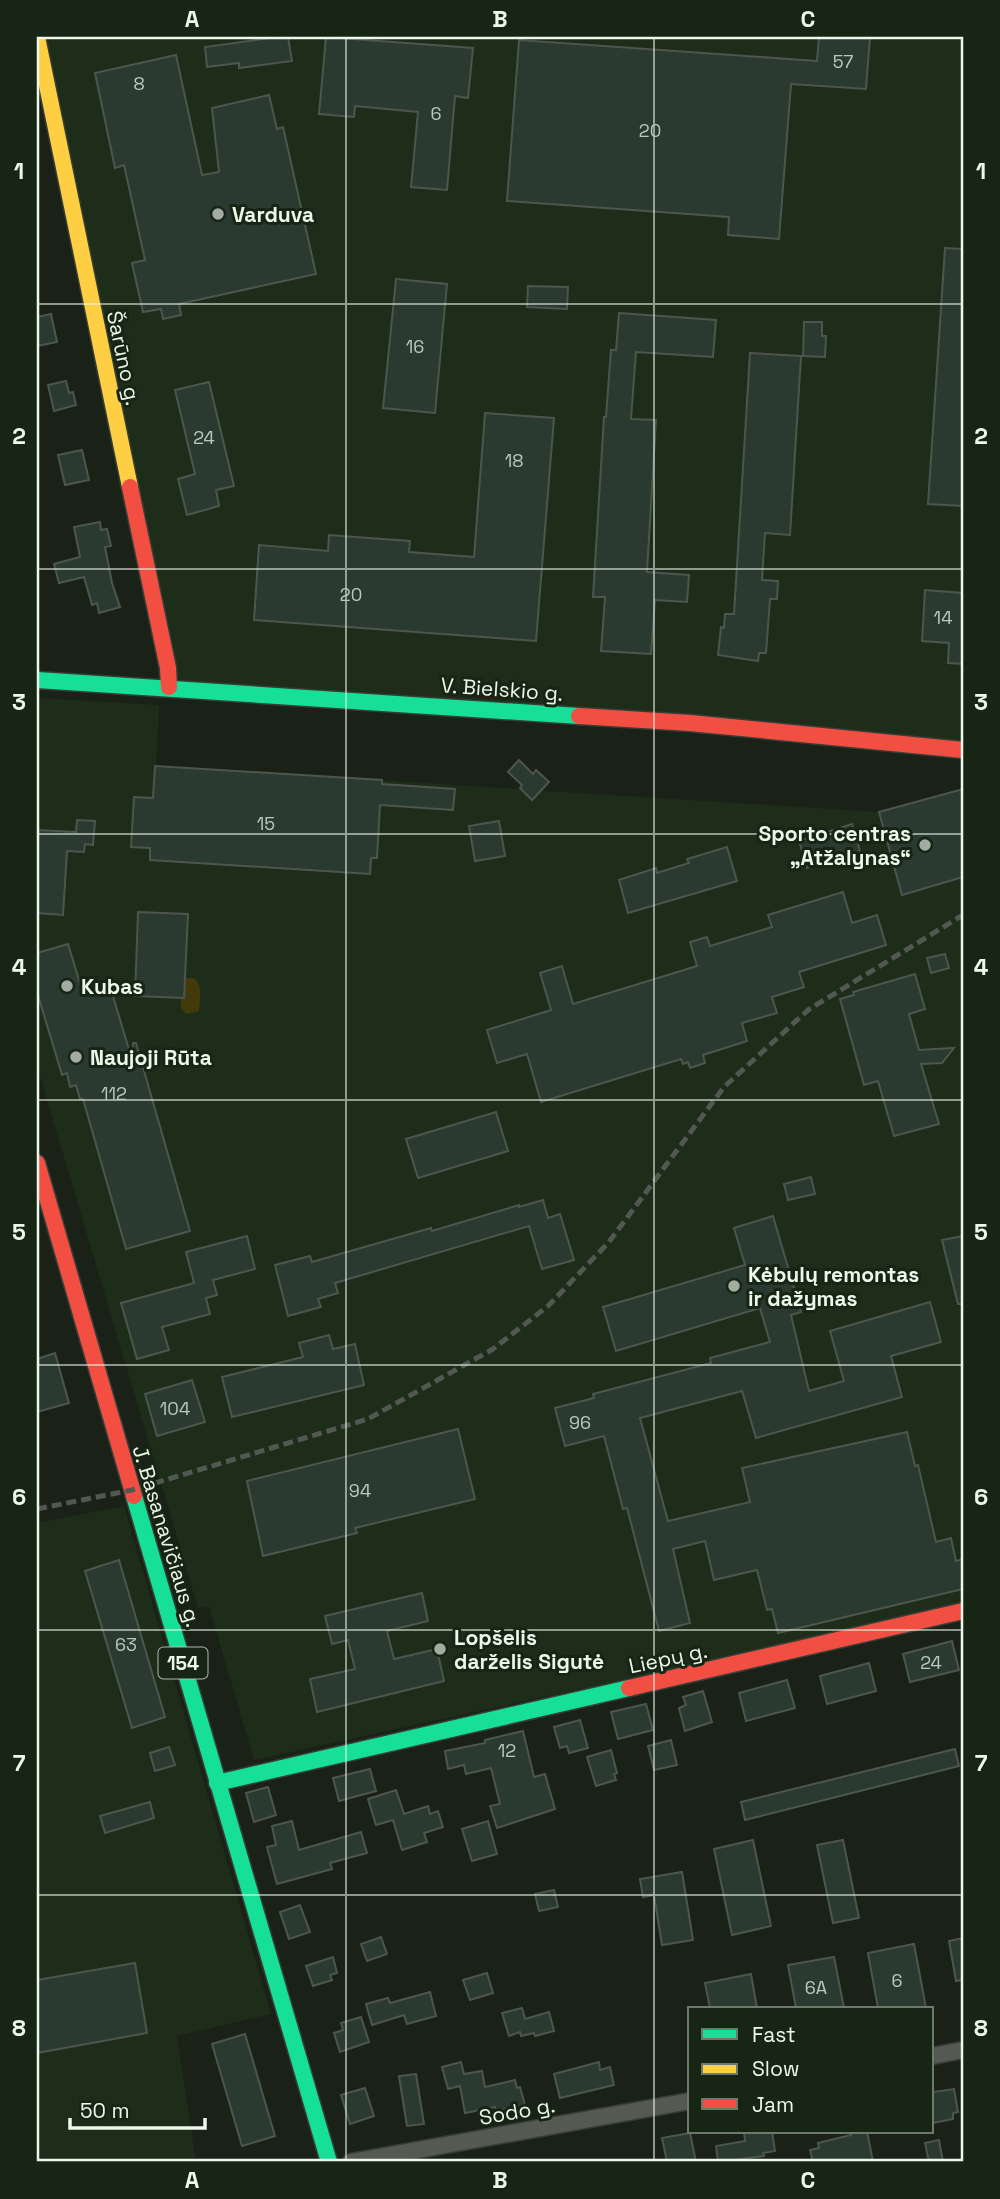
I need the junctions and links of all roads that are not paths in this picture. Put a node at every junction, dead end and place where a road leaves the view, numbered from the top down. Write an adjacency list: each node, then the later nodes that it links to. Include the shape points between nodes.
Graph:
1 (37, 37): 2 (street, Šarūno g.)
2 (40, 71): 4 (street, Šarūno g.)
3 (37, 680): 4 (street, V. Bielskio g.)
4 (169, 687): 5 (street, V. Bielskio g., via 677,722)
5 (963, 750)
6 (37, 1163): 8 (street, J. Basanavičiaus g. / 154)
7 (963, 1611): 8 (street, Liepų g.)
8 (217, 1783): 12 (street, J. Basanavičiaus g. / 154)
9 (963, 2050): 10 (street)
10 (934, 2056)
11 (688, 2101): 13 (street, Sodo g.)
12 (328, 2162)
13 (351, 2162)

